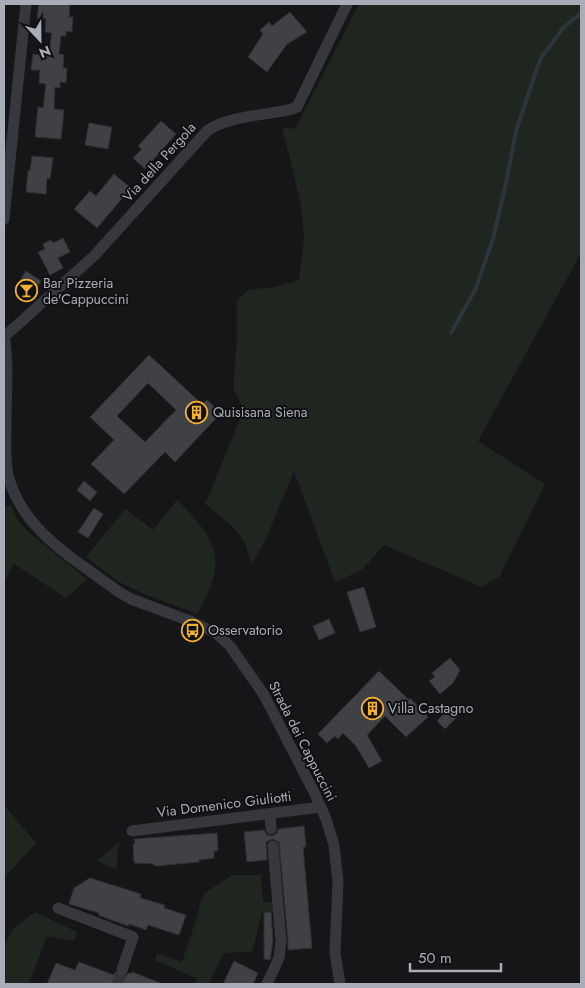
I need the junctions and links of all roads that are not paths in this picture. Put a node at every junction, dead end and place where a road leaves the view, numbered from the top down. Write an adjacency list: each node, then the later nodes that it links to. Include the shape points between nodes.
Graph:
1 (26, 4): 3 (street)
2 (347, 4): 4 (street, Via della Pergola, via 297,107 220,124 207,131 94,256)
3 (4, 219)
4 (4, 337): 5 (street, Strada dei Cappuccini, via 7,469 25,514 44,535 119,592 212,630 227,643 264,695)
5 (321, 807): 6 (street, Via Domenico Giuliotti); 13 (street, Strada dei Cappuccini, via 332,836 338,866 335,953)
6 (270, 814): 7 (street, Via Domenico Giuliotti); 8 (street)
7 (132, 830)
8 (271, 830)
9 (273, 846): 12 (street, via 281,941 279,958)
10 (58, 908): 11 (street, via 133,937)
11 (122, 970)
12 (267, 984)
13 (340, 984)

